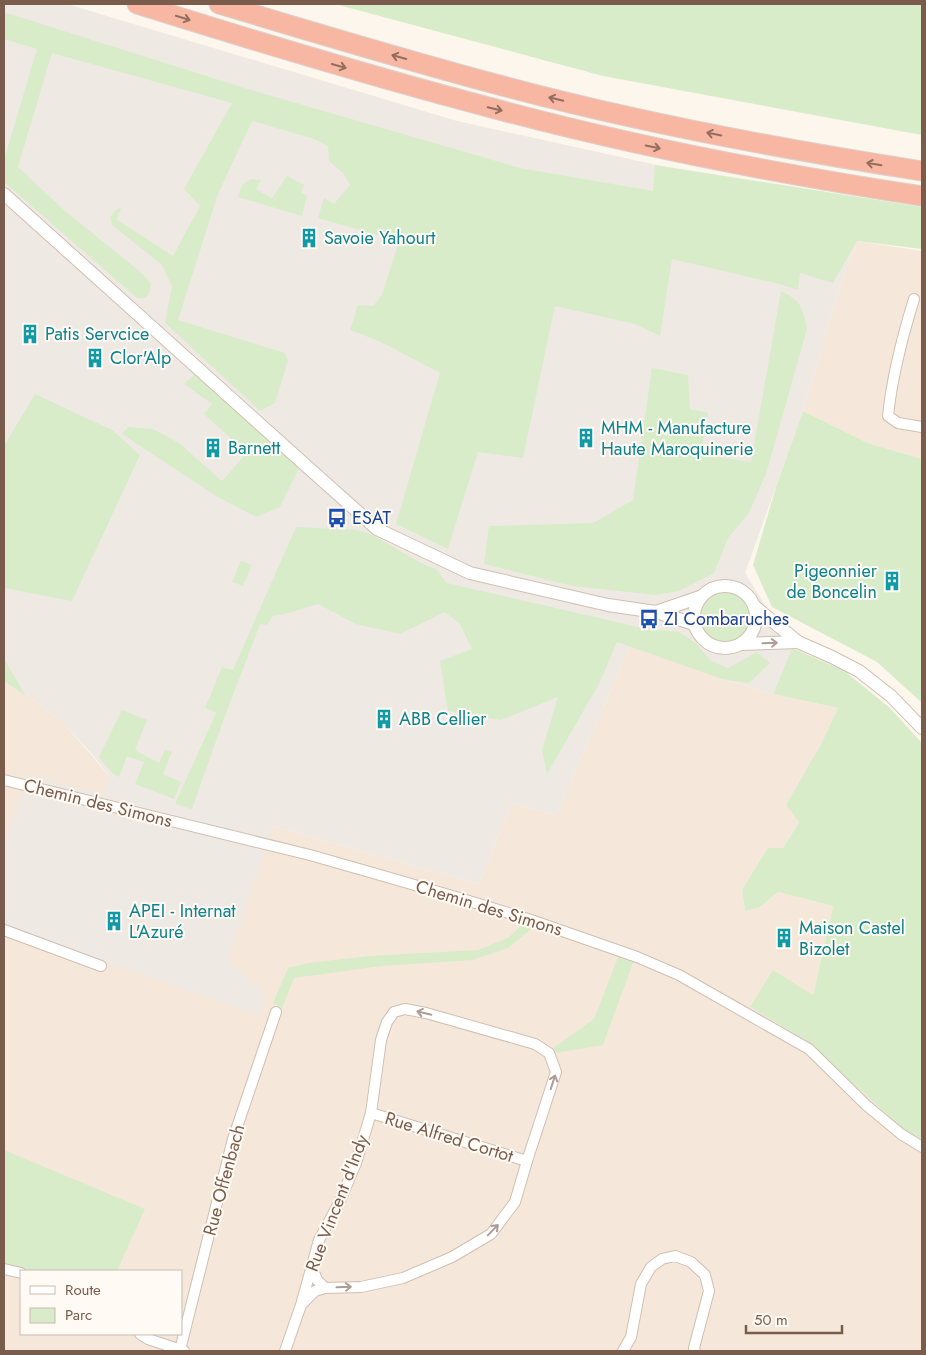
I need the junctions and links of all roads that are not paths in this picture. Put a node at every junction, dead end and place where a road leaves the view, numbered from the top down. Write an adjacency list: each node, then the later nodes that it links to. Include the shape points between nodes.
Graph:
1 (137, 4): 5 (highway, one-way to 5, via 492,109 682,153)
2 (219, 4): 3 (highway, one-way to 2, via 776,147 585,106 503,86)
3 (922, 171)
4 (4, 194): 10 (street, via 377,529 470,573 608,605)
5 (922, 196)
6 (914, 299): 7 (street, via 901,341 888,416 898,423)
7 (922, 427)
8 (700, 597): 9 (street, via 717,586 727,585 744,592); 10 (street); 11 (street, via 695,605)
9 (754, 606): 12 (street); 13 (street, via 756,623 748,639)
10 (656, 612): 11 (street)
11 (694, 624): 13 (street, via 702,639 716,647)
12 (798, 642): 13 (street, one-way to 12); 14 (street, via 859,671 891,696)
13 (741, 644)
14 (922, 728)
15 (4, 780): 20 (street, Chemin des Simons, via 380,875 637,956 809,1049 866,1105)
16 (4, 930): 17 (street)
17 (101, 966)
18 (276, 1012): 28 (street, Rue Offenbach, via 234,1140)
19 (371, 1113): 21 (street, Rue Alfred Cortot); 21 (street, Rue Vincent d'Indy, one-way to 19, via 556,1072 549,1053 535,1044 426,1013 405,1009 394,1012 381,1040); 22 (street, Rue Vincent d'Indy, via 356,1163 319,1240)
20 (922, 1147)
21 (527, 1161): 25 (street, Rue Vincent d'Indy, one-way to 21, via 361,1287 403,1278 452,1257 491,1234 515,1202)
22 (312, 1267): 25 (street, via 317,1280); 26 (street, Rue Vincent d'Indy)
23 (4, 1269): 24 (street)
24 (20, 1273)
25 (325, 1288): 26 (street, Rue Vincent d'Indy, via 315,1291)
26 (301, 1305): 29 (street, Rue Vincent d'Indy)
27 (142, 1335): 28 (street)
28 (182, 1350)
29 (285, 1351)
30 (624, 1351): 31 (street, via 641,1284 651,1268 662,1259 675,1256 691,1262 705,1275 708,1292)
31 (694, 1351)

